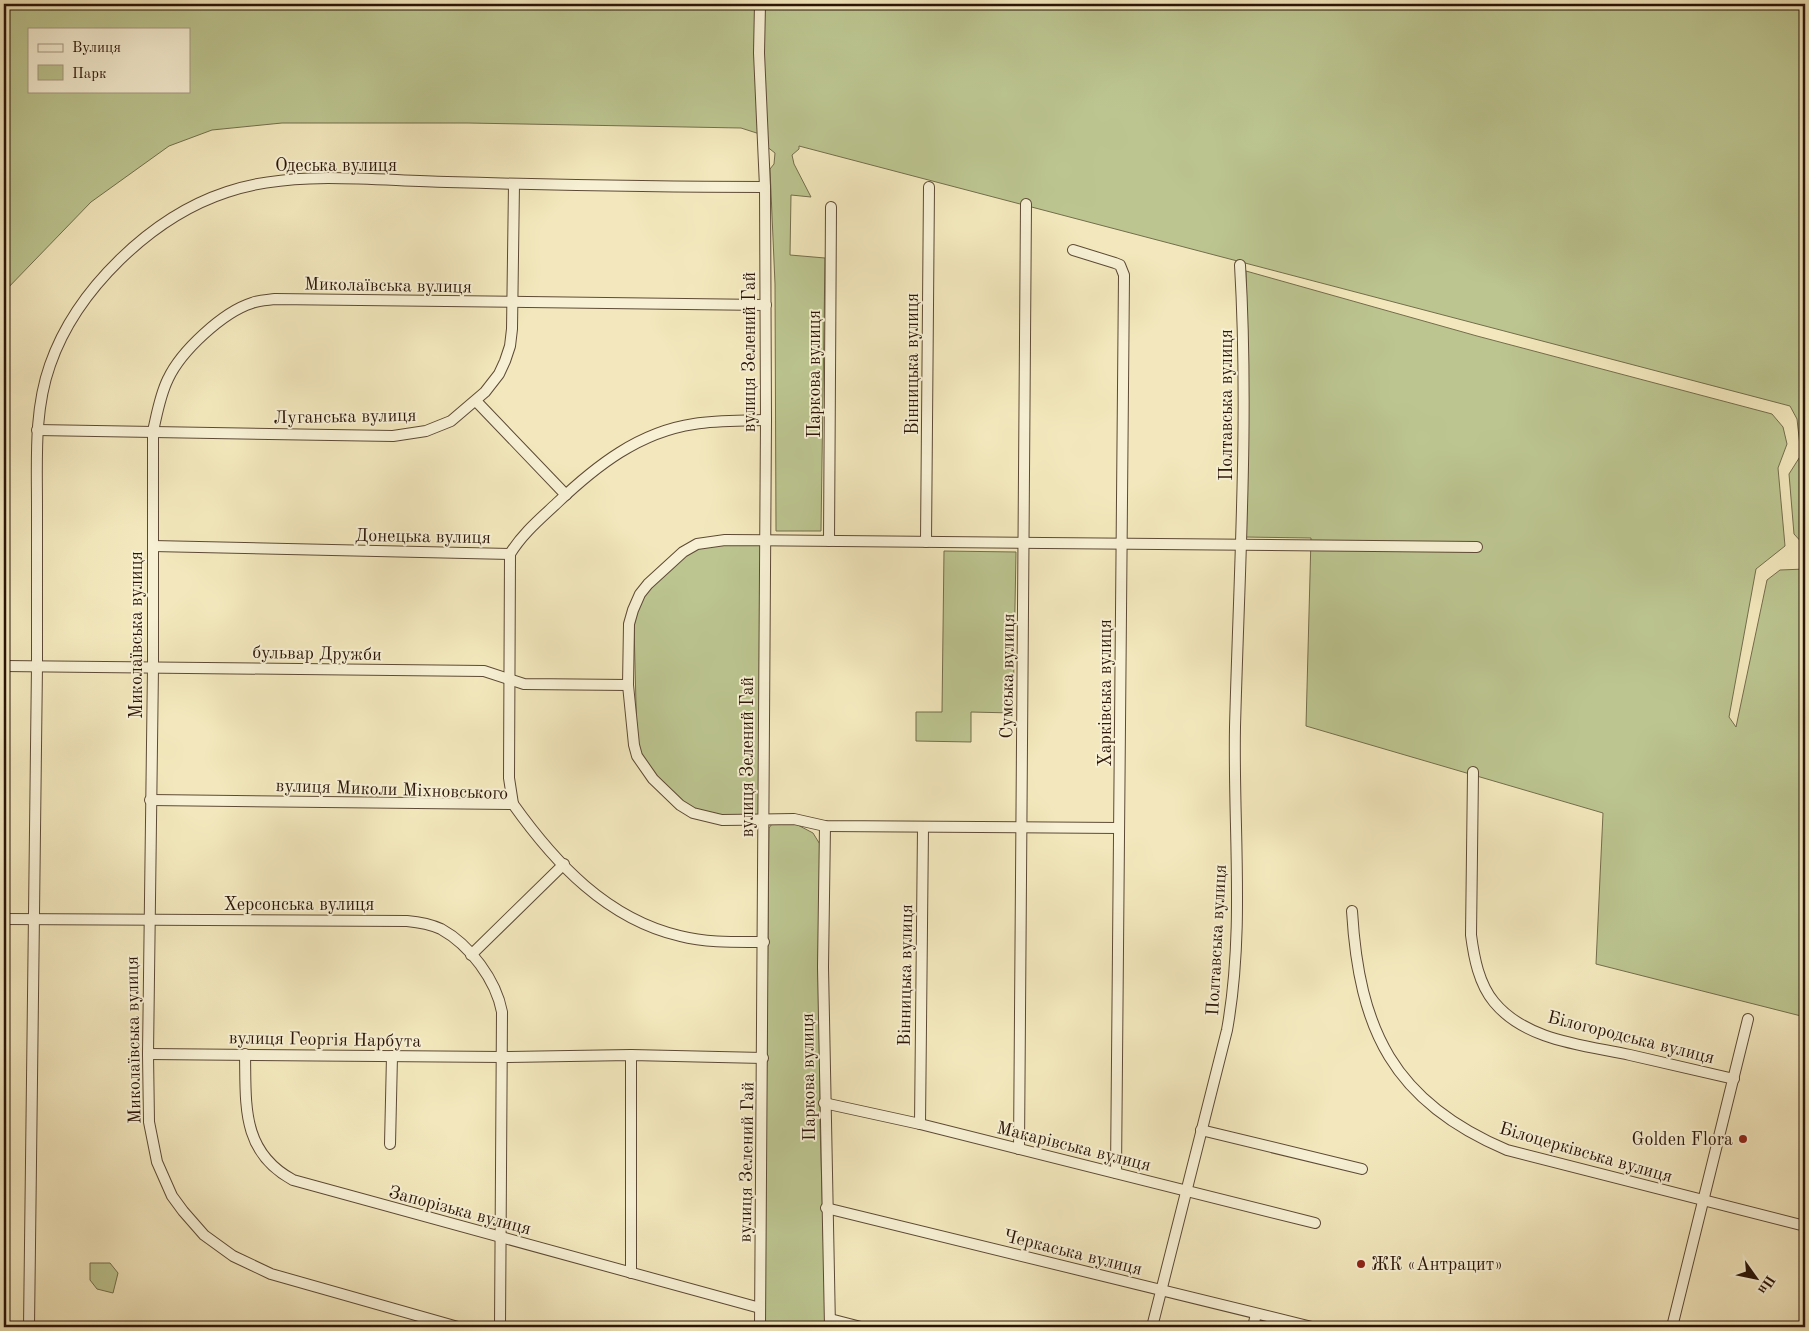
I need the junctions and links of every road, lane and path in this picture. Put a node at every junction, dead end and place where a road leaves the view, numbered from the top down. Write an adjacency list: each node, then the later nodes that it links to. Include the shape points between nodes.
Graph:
1 (760, 4): 4 (street, вулиця Зелений Гай, via 759,81)
2 (514, 184): 4 (street, Одеська вулиця); 9 (street, Луганська вулиця); 13 (street, Одеська вулиця, via 280,179 223,193 190,209 125,254 77,312 59,342 48,370)
3 (929, 187): 18 (street, Вінницька вулиця)
4 (765, 188): 10 (street, вулиця Зелений Гай)
5 (1026, 204): 19 (street, Сумська вулиця)
6 (831, 207): 17 (street, Паркова вулиця)
7 (1073, 250): 20 (street, Харківська вулиця, via 1116,263 1124,275)
8 (1240, 265): 22 (street, Полтавська вулиця, via 1243,312)
9 (512, 304): 10 (street, Миколаївська вулиця); 11 (street, Луганська вулиця, via 510,346 505,361 492,384); 14 (street, Миколаївська вулиця, via 275,299 253,302 227,315 186,353 168,378)
10 (766, 305): 12 (street, вулиця Зелений Гай)
11 (476, 401): 14 (street, Луганська вулиця, via 440,427 411,434); 15 (street)
12 (766, 420): 15 (street, Донецька вулиця, via 694,424 652,434 613,457); 16 (street, вулиця Зелений Гай)
13 (37, 430): 14 (street, Луганська вулиця); 25 (street, Одеська вулиця)
14 (153, 431): 21 (street, Миколаївська вулиця)
15 (566, 495): 24 (street, Донецька вулиця, via 524,535)
16 (764, 539): 17 (street); 29 (street, via 698,544 672,561 648,584 640,594 629,624); 33 (street, вулиця Зелений Гай)
17 (829, 541): 18 (street)
18 (926, 542): 19 (street)
19 (1025, 544): 20 (street); 36 (street, Сумська вулиця)
20 (1122, 544): 22 (street); 37 (street, Харківська вулиця)
21 (153, 546): 24 (street, Донецька вулиця); 27 (street, Миколаївська вулиця)
22 (1242, 546): 23 (street); 55 (street, Полтавська вулиця, via 1235,729 1234,980 1227,1030)
23 (1477, 547)
24 (510, 554): 28 (street)
25 (37, 665): 26 (street, бульвар Дружби); 27 (street, бульвар Дружби); 41 (street, Одеська вулиця)
26 (4, 666)
27 (154, 667): 28 (street, бульвар Дружби, via 484,671); 31 (street, Миколаївська вулиця)
28 (509, 679): 29 (street, бульвар Дружби, via 524,684); 32 (street, via 509,778)
29 (628, 685): 33 (street, via 634,745 637,756 653,779 692,813 722,820)
30 (1473, 772): 52 (street, Білогородська вулиця, via 1471,935 1482,982 1493,1001 1507,1016 1541,1034)
31 (150, 800): 32 (street, вулиця Миколи Міхновського); 42 (street, Миколаївська вулиця)
32 (513, 804): 38 (street, вулиця Миколи Міхновського)
33 (763, 821): 34 (street, via 794,819); 43 (street, вулиця Зелений Гай)
34 (825, 826): 35 (street); 53 (street, Паркова вулиця)
35 (923, 827): 36 (street); 54 (street, Вінницька вулиця)
36 (1021, 828): 37 (street); 57 (street, Сумська вулиця)
37 (1120, 828): 59 (street, Харківська вулиця)
38 (564, 864): 43 (street, вулиця Миколи Міхновського, via 611,908 650,927 703,940); 44 (street)
39 (1352, 911): 61 (street, Білоцерківська вулиця, via 1360,988 1374,1029 1391,1062 1442,1114 1507,1150)
40 (4, 919): 41 (street, Херсонська вулиця)
41 (33, 920): 42 (street, Херсонська вулиця); 71 (street, Одеська вулиця)
42 (148, 920): 44 (street, Херсонська вулиця, via 407,921 441,929); 46 (street, Миколаївська вулиця)
43 (764, 942): 51 (street, вулиця Зелений Гай)
44 (471, 955): 50 (street, Херсонська вулиця, via 500,998)
45 (1748, 1020): 52 (street)
46 (148, 1054): 47 (street, вулиця Георгія Нарбута); 72 (street, Миколаївська вулиця, via 148,1122 157,1162 172,1196 204,1235 232,1256 271,1274)
47 (245, 1054): 49 (street, вулиця Георгія Нарбута); 65 (street, Запорізька вулиця, via 246,1104 252,1137 260,1153 280,1174 308,1186)
48 (631, 1055): 50 (street, вулиця Георгія Нарбута); 51 (street, вулиця Георгія Нарбута); 66 (street)
49 (392, 1056): 50 (street, вулиця Георгія Нарбута); 56 (street)
50 (502, 1057): 65 (street)
51 (763, 1058): 68 (street, вулиця Зелений Гай)
52 (1734, 1079): 61 (street)
53 (824, 1103): 54 (street, Макарівська вулиця); 62 (street, Паркова вулиця)
54 (920, 1124): 57 (street, Макарівська вулиця)
55 (1202, 1130): 58 (street); 60 (street, Полтавська вулиця)
56 (390, 1144)
57 (1019, 1149): 59 (street, Макарівська вулиця)
58 (1362, 1169)
59 (1116, 1172): 60 (street, Макарівська вулиця)
60 (1186, 1190): 63 (street, Макарівська вулиця); 67 (street, Полтавська вулиця)
61 (1704, 1201): 64 (street, Білоцерківська вулиця); 79 (street)
62 (826, 1208): 67 (street, Черкаська вулиця); 70 (street, Паркова вулиця)
63 (1316, 1223)
64 (1805, 1226)
65 (502, 1239): 66 (street, Запорізька вулиця); 73 (street)
66 (630, 1274): 68 (street, Запорізька вулиця)
67 (1161, 1291): 69 (street, Черкаська вулиця); 76 (street, Полтавська вулиця)
68 (760, 1308): 74 (street, вулиця Зелений Гай)
69 (1256, 1314): 77 (street); 78 (street, Черкаська вулиця)
70 (830, 1323): 75 (street)
71 (29, 1327)
72 (458, 1327)
73 (500, 1327)
74 (760, 1327)
75 (861, 1327)
76 (1152, 1327)
77 (1253, 1327)
78 (1312, 1327)
79 (1672, 1327)

